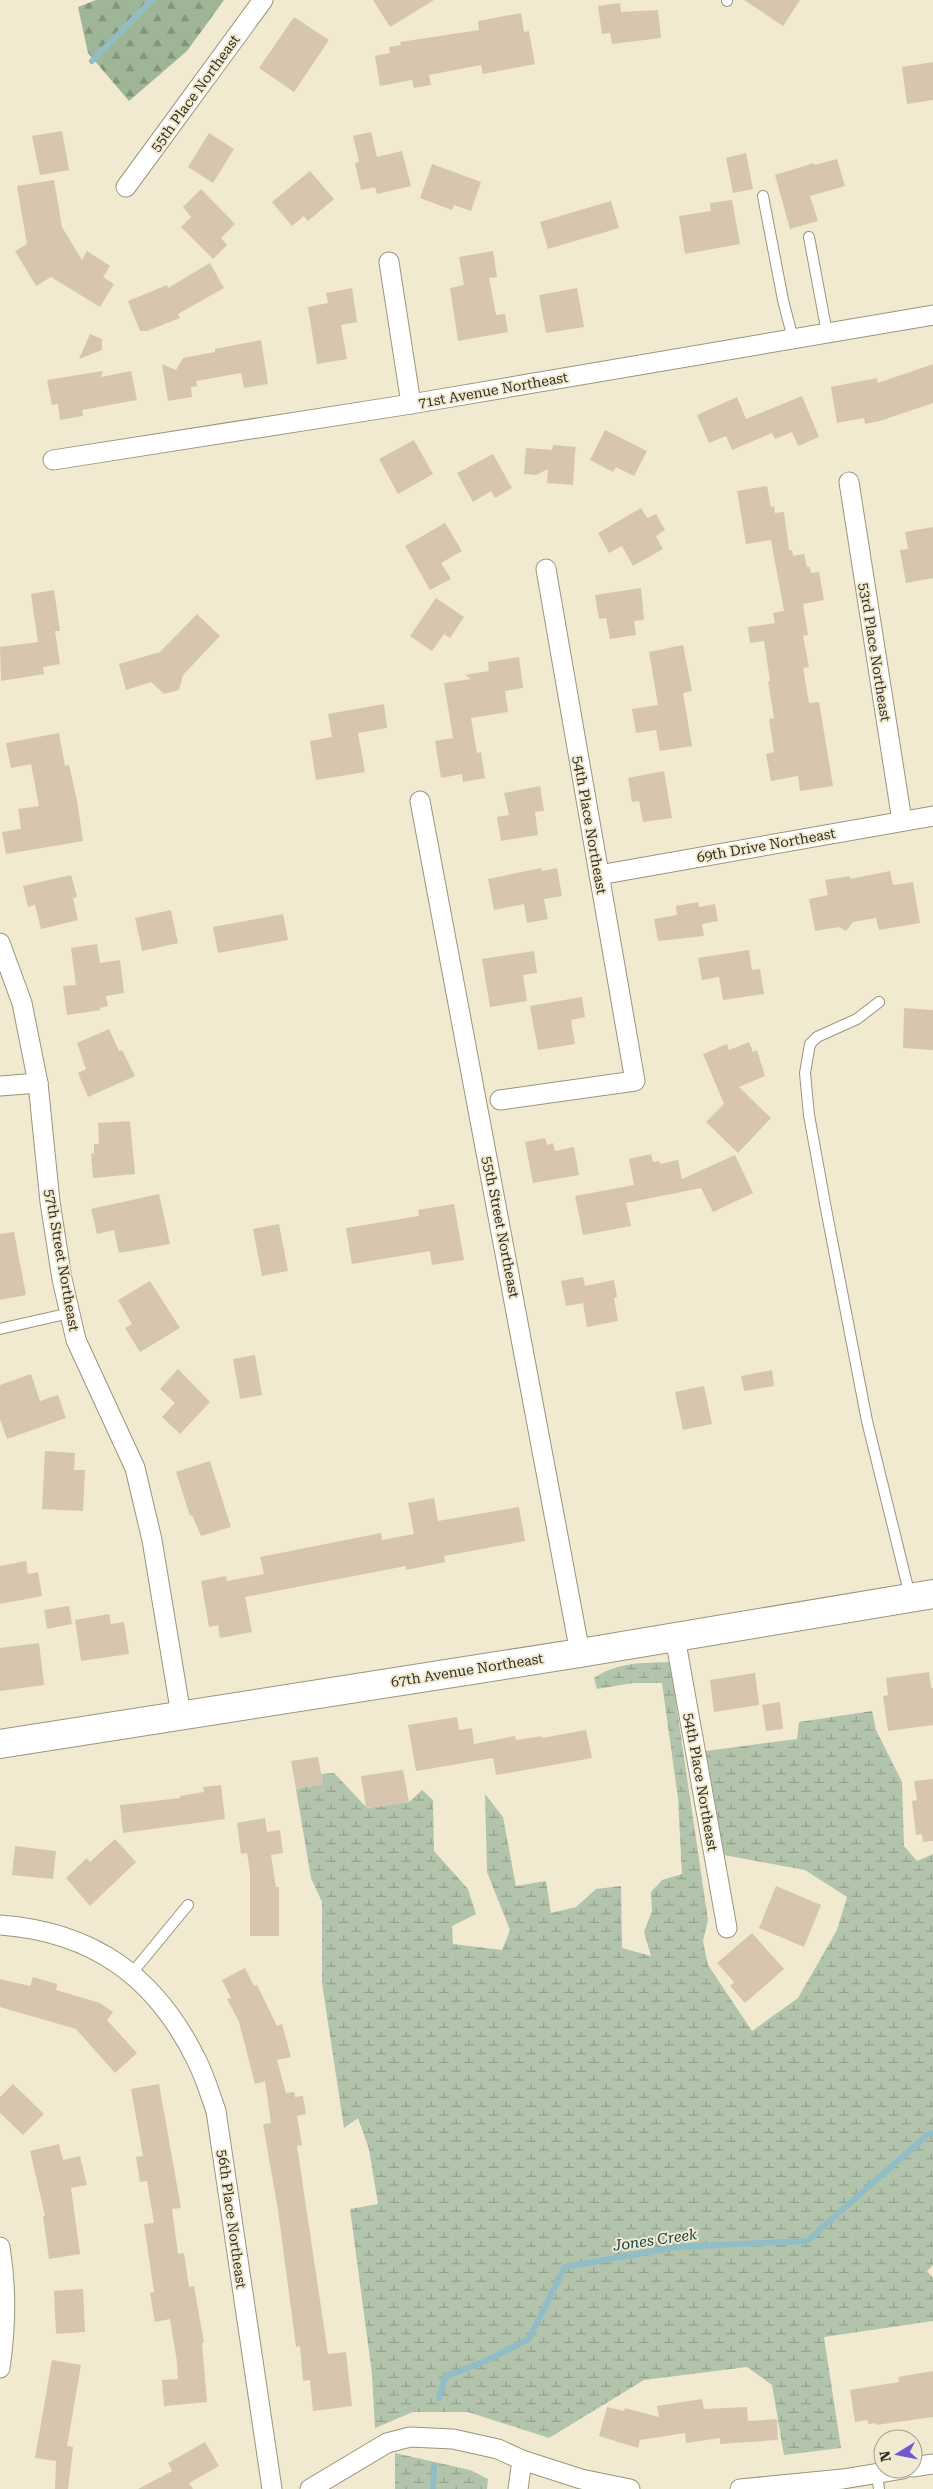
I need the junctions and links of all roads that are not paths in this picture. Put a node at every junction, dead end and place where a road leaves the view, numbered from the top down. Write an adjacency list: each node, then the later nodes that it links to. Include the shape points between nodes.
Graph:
1 (263, 0): 2 (street, 55th Place Northeast)
2 (126, 186)
3 (763, 196): 8 (lane)
4 (809, 237): 7 (lane)
5 (389, 262): 9 (street)
6 (933, 316): 7 (street, 71st Avenue Northeast)
7 (826, 334): 8 (street, 71st Avenue Northeast)
8 (793, 339): 9 (street, 71st Avenue Northeast)
9 (411, 404): 10 (street, 71st Avenue Northeast)
10 (52, 460)
11 (849, 482): 15 (street, 53rd Place Northeast)
12 (546, 569): 16 (street, 54th Place Northeast)
13 (420, 801): 26 (street, 55th Street Northeast)
14 (933, 816): 15 (street, 69th Drive Northeast)
15 (902, 821): 16 (street, 69th Drive Northeast)
16 (599, 875): 21 (street, 54th Place Northeast, via 635,1081)
17 (0, 943): 19 (street, 57th Street Northeast, via 22,1003)
18 (879, 1002): 24 (lane, via 857,1019 817,1037 810,1044 804,1073 867,1421)
19 (38, 1083): 20 (street); 22 (street, 57th Street Northeast, via 50,1202)
20 (0, 1086)
21 (500, 1100)
22 (70, 1313): 23 (lane); 27 (street, 57th Street Northeast, via 76,1340 135,1468 152,1540)
23 (0, 1328)
24 (922, 1596): 25 (street, 67th Avenue Northeast)
25 (675, 1637): 26 (street, 67th Avenue Northeast); 31 (street, 54th Place Northeast)
26 (580, 1652): 27 (street, 67th Avenue Northeast)
27 (181, 1715): 28 (street, 67th Avenue Northeast)
28 (0, 1744)
29 (188, 1904): 32 (lane)
30 (0, 1925): 32 (street, 56th Place Northeast, via 50,1932 91,1947)
31 (727, 1928)
32 (132, 1972): 37 (street, 56th Place Northeast, via 168,2012 197,2061 216,2111)
33 (0, 2247): 34 (street, via 7,2300)
34 (0, 2368)
35 (522, 2460): 38 (street, via 498,2449 453,2439 410,2437 387,2443); 39 (street); 40 (street, via 581,2479)
36 (878, 2481): 41 (street)
37 (272, 2489)
38 (310, 2489)
39 (518, 2489)
40 (630, 2489)
41 (740, 2489)

